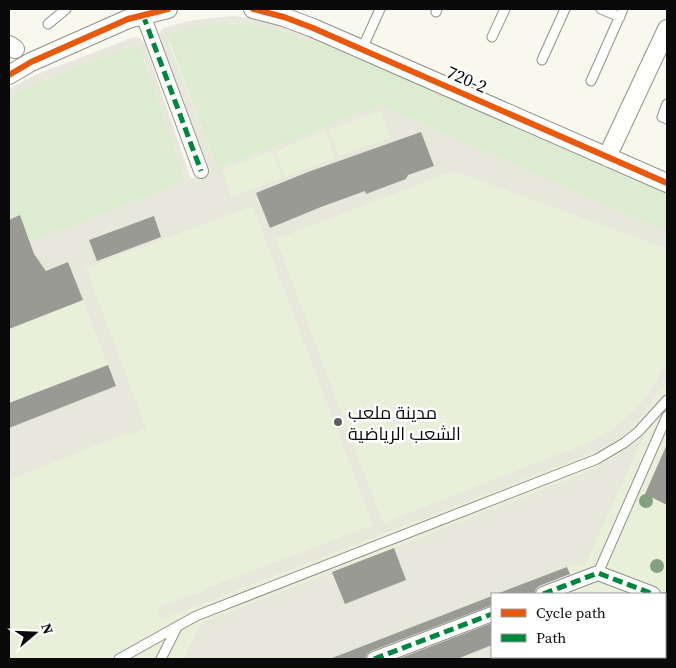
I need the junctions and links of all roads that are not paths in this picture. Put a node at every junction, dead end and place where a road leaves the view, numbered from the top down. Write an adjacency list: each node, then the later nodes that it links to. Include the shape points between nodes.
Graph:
1 (66, 9): 10 (lane)
2 (163, 9): 9 (street)
3 (252, 9): 13 (street, 720-2, via 284,16)
4 (380, 9): 13 (lane)
5 (505, 9): 12 (lane)
6 (564, 9): 14 (lane)
7 (601, 9): 8 (lane)
8 (622, 13): 16 (lane)
9 (143, 15): 15 (street, via 31,62); 20 (street)
10 (48, 24)
11 (667, 29): 19 (street)
12 (492, 37)
13 (362, 49): 19 (street, 720-2)
14 (542, 60)
15 (9, 75)
16 (590, 82)
17 (667, 104): 18 (lane, via 662,117)
18 (667, 119)
19 (607, 157): 21 (street, 720-2)
20 (201, 171)
21 (667, 183)
22 (667, 400): 28 (lane, via 638,432 597,459 196,616)
23 (667, 416): 24 (lane)
24 (598, 573): 25 (street); 26 (street)
25 (546, 593)
26 (649, 593)
27 (491, 614): 29 (street)
28 (177, 627): 30 (lane); 31 (lane)
29 (401, 654): 32 (street)
30 (119, 659)
31 (160, 659)
32 (374, 659)

